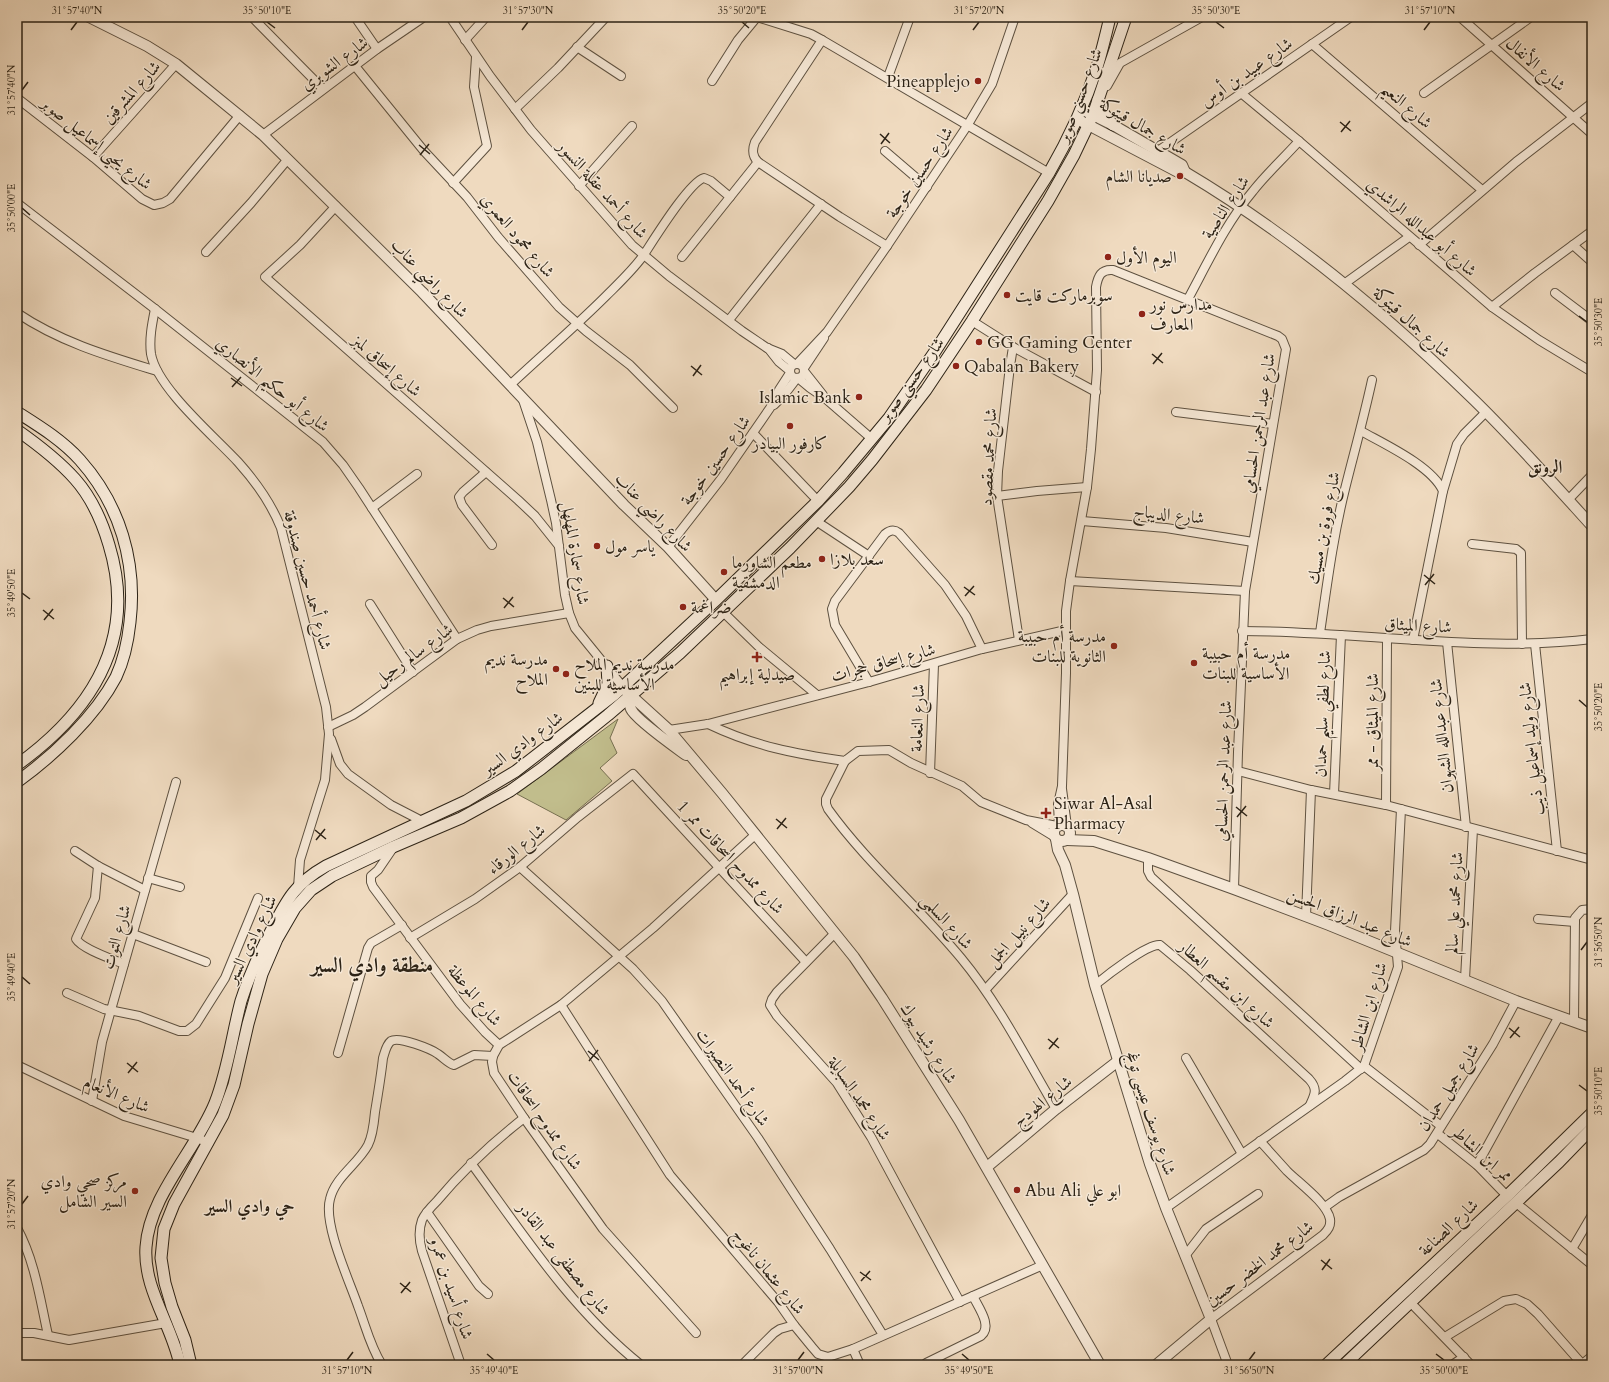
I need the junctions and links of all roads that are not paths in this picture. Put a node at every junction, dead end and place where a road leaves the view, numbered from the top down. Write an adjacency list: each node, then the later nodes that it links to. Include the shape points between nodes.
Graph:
1 (89, 17): 24 (street, شارع راضي عناب, via 147,46)
2 (252, 17): 29 (street)
3 (355, 17): 22 (street)
4 (424, 17): 22 (street, شارع الشوبري)
5 (450, 17): 17 (street, شارع أحمد عقلة النسور)
6 (486, 17): 17 (street)
7 (606, 17): 21 (street)
8 (757, 17): 18 (street); 28 (street, via 738,40)
9 (910, 17): 27 (street)
10 (1015, 17): 42 (street, شارع حسين خوجة, via 992,84)
11 (1110, 17): 36 (main road, شارع حسني صوبر, via 1096,68)
12 (1126, 17): 33 (main road, شارع حسني صوبر)
13 (1202, 17): 33 (street, via 1120,63)
14 (1350, 17): 19 (street, شارع عبيد بن أوس)
15 (1460, 17): 20 (street, شارع الأنفال)
16 (1531, 17): 20 (street)
17 (465, 40): 23 (street, شارع أحمد عقلة النسور)
18 (822, 40): 27 (street); 50 (street, via 755,142 753,155)
19 (1312, 44): 30 (street, شارع عبيد بن أوس); 56 (street, شارع النعيم)
20 (1491, 45): 31 (street); 38 (street, شارع الأنفال)
21 (577, 47): 26 (street); 35 (street)
22 (377, 49): 25 (street, شارع الشوبري)
23 (476, 57): 35 (street, شارع أحمد عقلة النسور); 53 (street, via 474,87 487,146)
24 (176, 64): 37 (street, شارع راضي عناب); 48 (street, شارع المشرقين)
25 (355, 66): 29 (street, شارع الشوبري); 53 (street, شارع محمود العمري, via 424,151)
26 (621, 76)
27 (888, 77): 42 (street)
28 (712, 81)
29 (323, 89): 44 (street, شارع الشوبري)
30 (1241, 93): 45 (street, شارع أبو عبدالله الراشدي); 47 (street, شارع عبيد بن أوس)
31 (1424, 93)
32 (17, 98): 48 (street, شارع يحيى إسماعيل صوبر)
33 (1098, 100): 39 (main road, شارع حسني صوبر); 40 (main road, via 1100,108)
34 (1592, 103): 38 (street)
35 (515, 109): 54 (street, شارع أحمد عقلة النسور)
36 (1079, 114): 39 (street, شارع جمال قيتوكة); 52 (main road, شارع حسني صوبر)
37 (240, 115): 44 (street, شارع راضي عناب); 48 (street, شارع يحيى إسماعيل صوبر, via 170,199 163,203 154,205 142,199)
38 (1573, 117): 43 (street, شارع الأنفال); 56 (street)
39 (1091, 119): 40 (street, شارع جمال قيتوكة); 51 (street, شارع جمال قيتوكة, via 1178,172); 80 (main road, شارع حسني صوبر, via 1048,201)
40 (1113, 125): 47 (street, شارع جمال قيتوكة)
41 (632, 126): 54 (street)
42 (967, 126): 52 (street); 55 (street, شارع حسين خوجة)
43 (1592, 134)
44 (263, 135): 49 (street, شارع راضي عناب)
45 (1299, 141): 61 (street, شارع الناصية); 63 (street, شارع أبو عبدالله الراشدي)
46 (885, 151): 55 (street)
47 (1158, 151): 51 (street, شارع جمال قيتوكة, via 1182,165)
48 (93, 157)
49 (288, 159): 60 (street, شارع راضي عناب); 67 (street)
50 (758, 162): 57 (street); 59 (street)
51 (1186, 172): 61 (street, شارع جمال قيتوكة)
52 (1049, 173): 102 (main road, شارع حسني صوبر, via 934,353)
53 (453, 182): 82 (street, شارع محمود العمري, via 551,298)
54 (579, 186): 68 (street, شارع أحمد عقلة النسور, via 618,231)
55 (927, 187): 66 (street, شارع حسين خوجة)
56 (1482, 190): 64 (street)
57 (730, 197): 68 (street, via 711,181 702,178 696,182); 69 (street)
58 (17, 204): 75 (street, شارع أبو حكيم الأنصاري)
59 (821, 204): 66 (street); 79 (street)
60 (336, 206): 90 (street, شارع راضي عناب); 103 (street, شارع إسحاق لمبز, via 300,245 265,277)
61 (1240, 207): 71 (street, شارع جمال قيتوكة, via 1297,246); 73 (street, شارع الناصية)
62 (1592, 231): 65 (street)
63 (1409, 237): 64 (street, شارع أبو عبدالله الراشدي); 71 (street)
64 (1419, 245): 74 (street, شارع أبو عبدالله الراشدي)
65 (1573, 245): 70 (street); 74 (street)
66 (887, 246): 85 (street, شارع حسين خوجة)
67 (206, 252)
68 (643, 255): 79 (street, شارع أحمد عقلة النسور); 82 (street)
69 (682, 257)
70 (1592, 262)
71 (1344, 284): 97 (street, شارع جمال قيتوكة, via 1406,335)
72 (1555, 293): 81 (street)
73 (1188, 299): 91 (street, شارع عبد الرحمن الحسامي, via 1119,271 1104,271 1096,287); 98 (street, شارع عبد الرحمن الحسامي, via 1282,338 1286,348)
74 (1492, 307): 87 (street, شارع أبو عبدالله الراشدي, via 1528,333)
75 (155, 309): 86 (street, شارع أحمد حسين صندوقة, via 150,337); 111 (street, شارع أبو حكيم الأنصاري, via 323,442 343,465)
76 (17, 313): 78 (street)
77 (17, 319): 78 (street)
78 (26, 319): 86 (street, via 84,348)
79 (729, 320): 84 (street, شارع أحمد عقلة النسور)
80 (972, 321): 83 (street); 113 (main road, شارع حسني صوبر, via 926,390 872,460)
81 (1592, 321)
82 (577, 324): 90 (street); 94 (street, شارع محمود العمري, via 630,365)
83 (1013, 347): 91 (street); 108 (street, شارع محمد مقصود)
84 (767, 348): 85 (street, شارع أحمد عقلة النسور, via 778,352); 88 (street, شارع أحمد عقلة النسور)
85 (800, 367): 88 (street, via 802,375); 88 (street, via 791,367); 93 (street, شارع أحمد عقلة النسور)
86 (157, 371): 152 (street, شارع أحمد حسين صندوقة, via 169,389 239,463 266,496 275,512 326,707)
87 (1592, 372)
88 (794, 375): 93 (street, شارع أحمد عقلة النسور); 101 (street, شارع حسين خوجة, via 781,386)
89 (1372, 380): 100 (street, شارع فروة بن مسيك)
90 (510, 385): 92 (street, شارع راضي عناب)
91 (1096, 392): 106 (street, شارع عبد الرحمن الحسامي)
92 (523, 397): 119 (street, شارع سمارة المهلهل, via 544,471); 120 (street, شارع راضي عناب, via 636,518)
93 (826, 399): 102 (street, شارع أحمد عقلة النسور)
94 (673, 408)
95 (17, 412): 159 (main road, via 72,451 102,491 116,515 125,542 132,599 125,653 111,686 68,738)
96 (1176, 412): 98 (street)
97 (1486, 412): 107 (street, via 1457,444); 109 (street, شارع جمال قيتوكة)
98 (1274, 424): 116 (street, شارع عبد الرحمن الحسامي)
99 (17, 430): 155 (main road, via 66,470 88,498 104,529 112,554 118,599 114,639 107,661 96,680 82,702 62,725)
100 (1361, 431): 107 (street, via 1426,470 1440,484); 131 (street, شارع فروة بن مسيك, via 1345,489)
101 (753, 433): 110 (street); 120 (street, شارع حسين خوجة, via 704,503)
102 (872, 439): 110 (main road, شارع حسني صوبر)
103 (486, 472): 118 (street, via 463,492 460,498 462,505); 119 (street, شارع إسحاق لمبز, via 535,516)
104 (417, 474): 111 (street)
105 (1592, 474): 109 (street)
106 (1087, 487): 108 (street); 112 (street, شارع عبد الرحمن الحسامي)
107 (1443, 491): 137 (street)
108 (997, 496): 136 (street, شارع محمد مقصود)
109 (1568, 500): 114 (street, شارع جمال قيتوكة)
110 (818, 501): 115 (main road, شارع حسني صوبر)
111 (372, 508): 133 (street, شارع أبو حكيم الأنصاري)
112 (1082, 520): 116 (street, شارع الديباج, via 1166,528); 123 (street, شارع عبد الرحمن الحسامي)
113 (816, 521): 121 (main road, شارع حسني صوبر); 122 (street)
114 (1592, 526)
115 (780, 538): 121 (main road); 125 (main road, شارع حسني صوبر)
116 (1253, 542): 124 (street, شارع عبد الرحمن الحسامي)
117 (1472, 544): 139 (street, via 1516,549 1521,553)
118 (492, 545)
119 (559, 546): 128 (street, شارع سمارة المهلهل)
120 (668, 548): 125 (street, شارع راضي عناب)
121 (790, 548): 127 (main road, شارع حسني صوبر)
122 (869, 556): 141 (street, via 885,534 893,530 899,533 945,585 966,616); 145 (street, via 835,601 832,609 835,625)
123 (1070, 581): 124 (street); 129 (street, شارع عبد الرحمن الحسامي)
124 (1245, 591): 130 (street, شارع عبد الرحمن الحسامي)
125 (716, 600): 146 (main road, شارع حسني صوبر)
126 (370, 604): 144 (street)
127 (723, 612): 147 (street, via 759,647); 148 (main road, شارع حسني صوبر)
128 (568, 613): 133 (street, شارع سالم رحيل, via 491,626); 143 (street, شارع سمارة المهلهل, via 575,628)
129 (1066, 630): 136 (street, شارع إسحاق حجرات); 167 (street, شارع عبد الرحمن الحسامي, via 1062,786 1066,811)
130 (1242, 631): 131 (street, شارع الميثاق); 156 (street, شارع عبد الرحمن الحسامي)
131 (1320, 633): 132 (street, شارع الميثاق)
132 (1341, 635): 134 (street, شارع الميثاق); 162 (street, شارع لطفي سليم حمدان)
133 (457, 639): 144 (street, شارع سالم رحيل)
134 (1387, 639): 137 (street, شارع الميثاق); 163 (street, شارع الميثاق - ممر)
135 (1592, 639): 140 (street, شارع الميثاق)
136 (1019, 640): 141 (street, شارع إسحاق حجرات)
137 (1413, 640): 138 (street, شارع الميثاق)
138 (1447, 642): 139 (street, شارع الميثاق); 168 (street, شارع عبدالله الشهوان)
139 (1522, 644): 140 (street, شارع الميثاق)
140 (1535, 644): 174 (street, شارع وليد إسماعيل ذيب)
141 (982, 649): 142 (street, شارع إسحاق حجرات)
142 (934, 664): 145 (street, شارع إسحاق حجرات); 157 (street, شارع النعامة)
143 (607, 666): 146 (street, شارع سمارة المهلهل); 149 (main road, via 608,684)
144 (413, 672): 152 (street, شارع سالم رحيل)
145 (869, 682): 147 (street, شارع إسحاق حجرات)
146 (623, 687): 148 (street, شارع سمارة المهلهل); 149 (main road, شارع وادي السير)
147 (816, 695): 150 (street, شارع إسحاق حجرات)
148 (631, 696): 151 (street, شارع رشيد بيوك); 154 (street, شارع رشيد بيوك, via 630,707 634,713 665,741); 172 (main road, شارع وادي السير, via 556,758 510,791 461,818)
149 (595, 710): 166 (main road, شارع وادي السير, via 516,771 466,801)
150 (708, 724): 151 (street, شارع إسحاق حجرات); 153 (street, via 742,740 767,747)
151 (669, 730): 154 (street, شارع رشيد بيوك)
152 (329, 731): 166 (street, شارع أحمد حسين صندوقة, via 340,764 348,774 391,805); 184 (street, شارع أحمد حسين صندوقة, via 324,780 300,860)
153 (845, 761): 157 (street, شارع عبد الرزاق الحسن, via 858,751 889,750); 202 (street, شارع السلمي, via 826,799 828,809)
154 (696, 762): 169 (street, شارع رشيد بيوك)
155 (17, 765)
156 (1238, 770): 161 (street); 182 (street, شارع عبد الرحمن الحسامي)
157 (930, 773): 165 (street, شارع عبد الرزاق الحسن, via 962,786 981,802)
158 (633, 774): 178 (street, شارع ممدوح اسحاقات ممر 1); 179 (street, شارع الورقاء)
159 (17, 782)
160 (176, 782): 180 (street, شارع التوت)
161 (1311, 790): 162 (street); 188 (street)
162 (1334, 794): 163 (street)
163 (1386, 805): 164 (street)
164 (1401, 809): 168 (street); 195 (street, شارع ابن الشاطر)
165 (1026, 820): 167 (street, شارع عبد الرزاق الحسن); 170 (street, شارع عبد الرزاق الحسن)
166 (422, 821): 184 (main road, شارع وادي السير, via 339,859 308,877)
167 (1063, 827): 170 (street, via 1070,835); 170 (street, via 1054,830); 171 (street, شارع عبد الرزاق الحسن, via 1077,831)
168 (1469, 828): 174 (street); 200 (street, شارع محمد علي سالم)
169 (756, 834): 178 (street); 192 (street, شارع رشيد بيوك)
170 (1061, 839): 171 (street, شارع عبد الرزاق الحسن); 185 (street, شارع يوسف عيسى توغج)
171 (1094, 841): 175 (street, شارع عبد الرزاق الحسن)
172 (393, 847): 184 (main road, شارع وادي السير); 191 (street, شارع الموعظة, via 371,876 371,882)
173 (75, 851): 177 (street)
174 (1557, 851): 176 (street)
175 (1148, 858): 182 (street, شارع عبد الرزاق الحسن); 216 (street, via 1150,877)
176 (1592, 860)
177 (98, 866): 183 (street); 199 (street, via 95,898 76,939 87,948)
178 (719, 866): 196 (street); 198 (street, شارع ممدوح اسحاقات ممر 1)
179 (520, 867): 194 (street, شارع الورقاء, via 475,899); 196 (street, شارع أحمد النصيرات)
180 (148, 878): 181 (street); 183 (street, شارع التوت)
181 (180, 887)
182 (1234, 889): 188 (street, شارع عبد الرزاق الحسن)
183 (145, 890): 193 (street, شارع التوت)
184 (302, 891): 224 (main road, شارع وادي السير, via 282,909 254,965 241,1000 215,1104); 226 (main road, شارع وادي السير, via 262,974 234,1085)
185 (1073, 894): 201 (street, شارع يوسف عيسى توغج); 202 (street, شارع نبيل الجمل)
186 (258, 898): 206 (street, via 225,978 196,1024 190,1029 180,1031 139,1016)
187 (1592, 909): 190 (street, via 1579,912)
188 (1306, 916): 195 (street, شارع عبد الرزاق الحسن)
189 (1538, 919): 190 (street)
190 (1575, 922): 208 (street)
191 (402, 925): 194 (street, شارع الموعظة); 211 (street, via 371,943 368,948)
192 (835, 933): 198 (street, شارع محمد السبايلة); 230 (street, شارع رشيد بيوك, via 882,998)
193 (133, 934): 197 (street); 199 (street, شارع التوت)
194 (410, 938): 210 (street, شارع الموعظة, via 473,1020)
195 (1396, 953): 200 (street, شارع عبد الرزاق الحسن); 216 (street, شارع ابن الشاطر, via 1398,967)
196 (619, 957): 205 (street); 253 (street, شارع أحمد النصيرات, via 651,987 684,1032 789,1185)
197 (206, 962)
198 (806, 962): 245 (street, شارع محمد السبايلة, via 772,999 772,1011 826,1070 856,1112)
199 (124, 964): 206 (street, شارع التوت)
200 (1465, 979): 204 (street, شارع عبد الرزاق الحسن)
201 (1095, 985): 214 (street, شارع يوسف عيسى توغج); 218 (street, شارع ابن مقسم العطار, via 1150,947 1160,945 1309,1078 1315,1089)
202 (986, 989): 219 (street, شارع السلمي)
203 (68, 993): 206 (street, via 95,1006)
204 (1516, 1001): 207 (street, شارع عبد الرزاق الحسن); 223 (street, شارع جميل حمدان, via 1493,1044)
205 (561, 1005): 210 (street); 249 (street, شارع عثمان ناغوج, via 674,1181 778,1302)
206 (111, 1010): 217 (street, شارع التوت)
207 (1560, 1016): 208 (street, شارع عبد الرزاق الحسن); 229 (street)
208 (1574, 1021): 209 (street, شارع عبد الرزاق الحسن)
209 (1592, 1028)
210 (499, 1044): 212 (street, شارع ممدوح اسحاقات)
211 (338, 1053)
212 (493, 1056): 221 (street, شارع ممدوح اسحاقات, via 494,1073); 262 (street, via 474,1056 453,1065 430,1050 402,1040 391,1042 383,1058 369,1143 331,1193 328,1214 333,1236 369,1341)
213 (1186, 1058): 227 (street)
214 (1118, 1061): 219 (street, شارع الهودج); 235 (street, شارع يوسف عيسى توغج)
215 (17, 1066): 217 (street, شارع الأنعام)
216 (1362, 1067): 218 (street); 223 (street, شارع ابن الشاطر)
217 (92, 1101): 224 (street, شارع الأنعام, via 140,1122)
218 (1310, 1105): 225 (street)
219 (1056, 1109): 230 (street, شارع الهودج)
220 (1592, 1113): 232 (main road, شارع الصناعة)
221 (524, 1118): 228 (street, شارع أسيد بن عمرو); 251 (street, شارع ممدوح اسحاقات, via 603,1229)
222 (1592, 1128): 233 (main road, شارع الصناعة)
223 (1439, 1130): 229 (street, ممر ابن الشاطر); 234 (street, شارع جميل حمدان, via 1424,1150)
224 (197, 1138): 226 (street, شارع الأنعام); 248 (main road, شارع وادي السير, via 157,1207 147,1237 147,1267)
225 (1260, 1141): 227 (street); 234 (street, شارع محمد الخضر حسين)
226 (209, 1143): 261 (main road, شارع وادي السير, via 174,1204 166,1221 162,1240 161,1258 165,1283)
227 (1242, 1154): 235 (street)
228 (471, 1163): 236 (street, شارع أسيد بن عمرو); 264 (street, شارع مصطفى عبد القادر, via 577,1305 606,1335)
229 (1477, 1165): 232 (street, ممر ابن الشاطر)
230 (987, 1167): 241 (street, شارع رشيد بيوك)
231 (1258, 1194): 240 (street, via 1206,1229)
232 (1507, 1196): 270 (main road, شارع الصناعة)
233 (1516, 1202): 239 (street); 246 (main road, شارع الصناعة)
234 (1325, 1207): 247 (street, شارع محمد الخضر حسين, via 1330,1217 1330,1225 1323,1235)
235 (1166, 1208): 240 (street, شارع يوسف عيسى توغج)
236 (426, 1212): 243 (street, via 479,1286); 263 (street, شارع أسيد بن عمرو, via 420,1226 420,1244)
237 (1592, 1216): 239 (street)
238 (17, 1228): 252 (street, via 33,1267)
239 (1572, 1249): 242 (street)
240 (1185, 1256): 247 (street, شارع يوسف عيسى توغج)
241 (1043, 1265): 244 (street, شارع عثمان ناغوج); 267 (street, شارع رشيد بيوك)
242 (1592, 1265)
243 (488, 1294)
244 (973, 1296): 245 (street, شارع عثمان ناغوج); 259 (street, via 986,1326 986,1332)
245 (960, 1302): 253 (street, شارع عثمان ناغوج)
246 (1410, 1302): 254 (street); 271 (main road, شارع الصناعة)
247 (1211, 1319): 258 (street, شارع محمد الخضر حسين); 269 (street, شارع يوسف عيسى توغج)
248 (166, 1323): 252 (street, via 77,1339 64,1340); 260 (main road, شارع وادي السير)
249 (794, 1326): 255 (street, شارع عثمان ناغوج, via 822,1356 831,1357); 265 (street, via 774,1333)
250 (17, 1333): 252 (street)
251 (696, 1333)
252 (48, 1335)
253 (883, 1335): 255 (street, شارع عثمان ناغوج)
254 (1446, 1337): 257 (street); 274 (street, via 1504,1301 1516,1299 1527,1304 1538,1314)
255 (852, 1349): 266 (street)
256 (1592, 1356): 274 (street)
257 (1464, 1357): 272 (street); 273 (street)
258 (1167, 1361): 268 (street, شارع محمد الخضر حسين)
259 (926, 1363)
260 (180, 1365)
261 (191, 1365)
262 (382, 1365)
263 (462, 1365)
264 (641, 1365)
265 (742, 1365)
266 (860, 1365)
267 (1100, 1365)
268 (1156, 1365)
269 (1228, 1365)
270 (1326, 1365)
271 (1344, 1365)
272 (1452, 1365)
273 (1471, 1365)
274 (1582, 1365)

